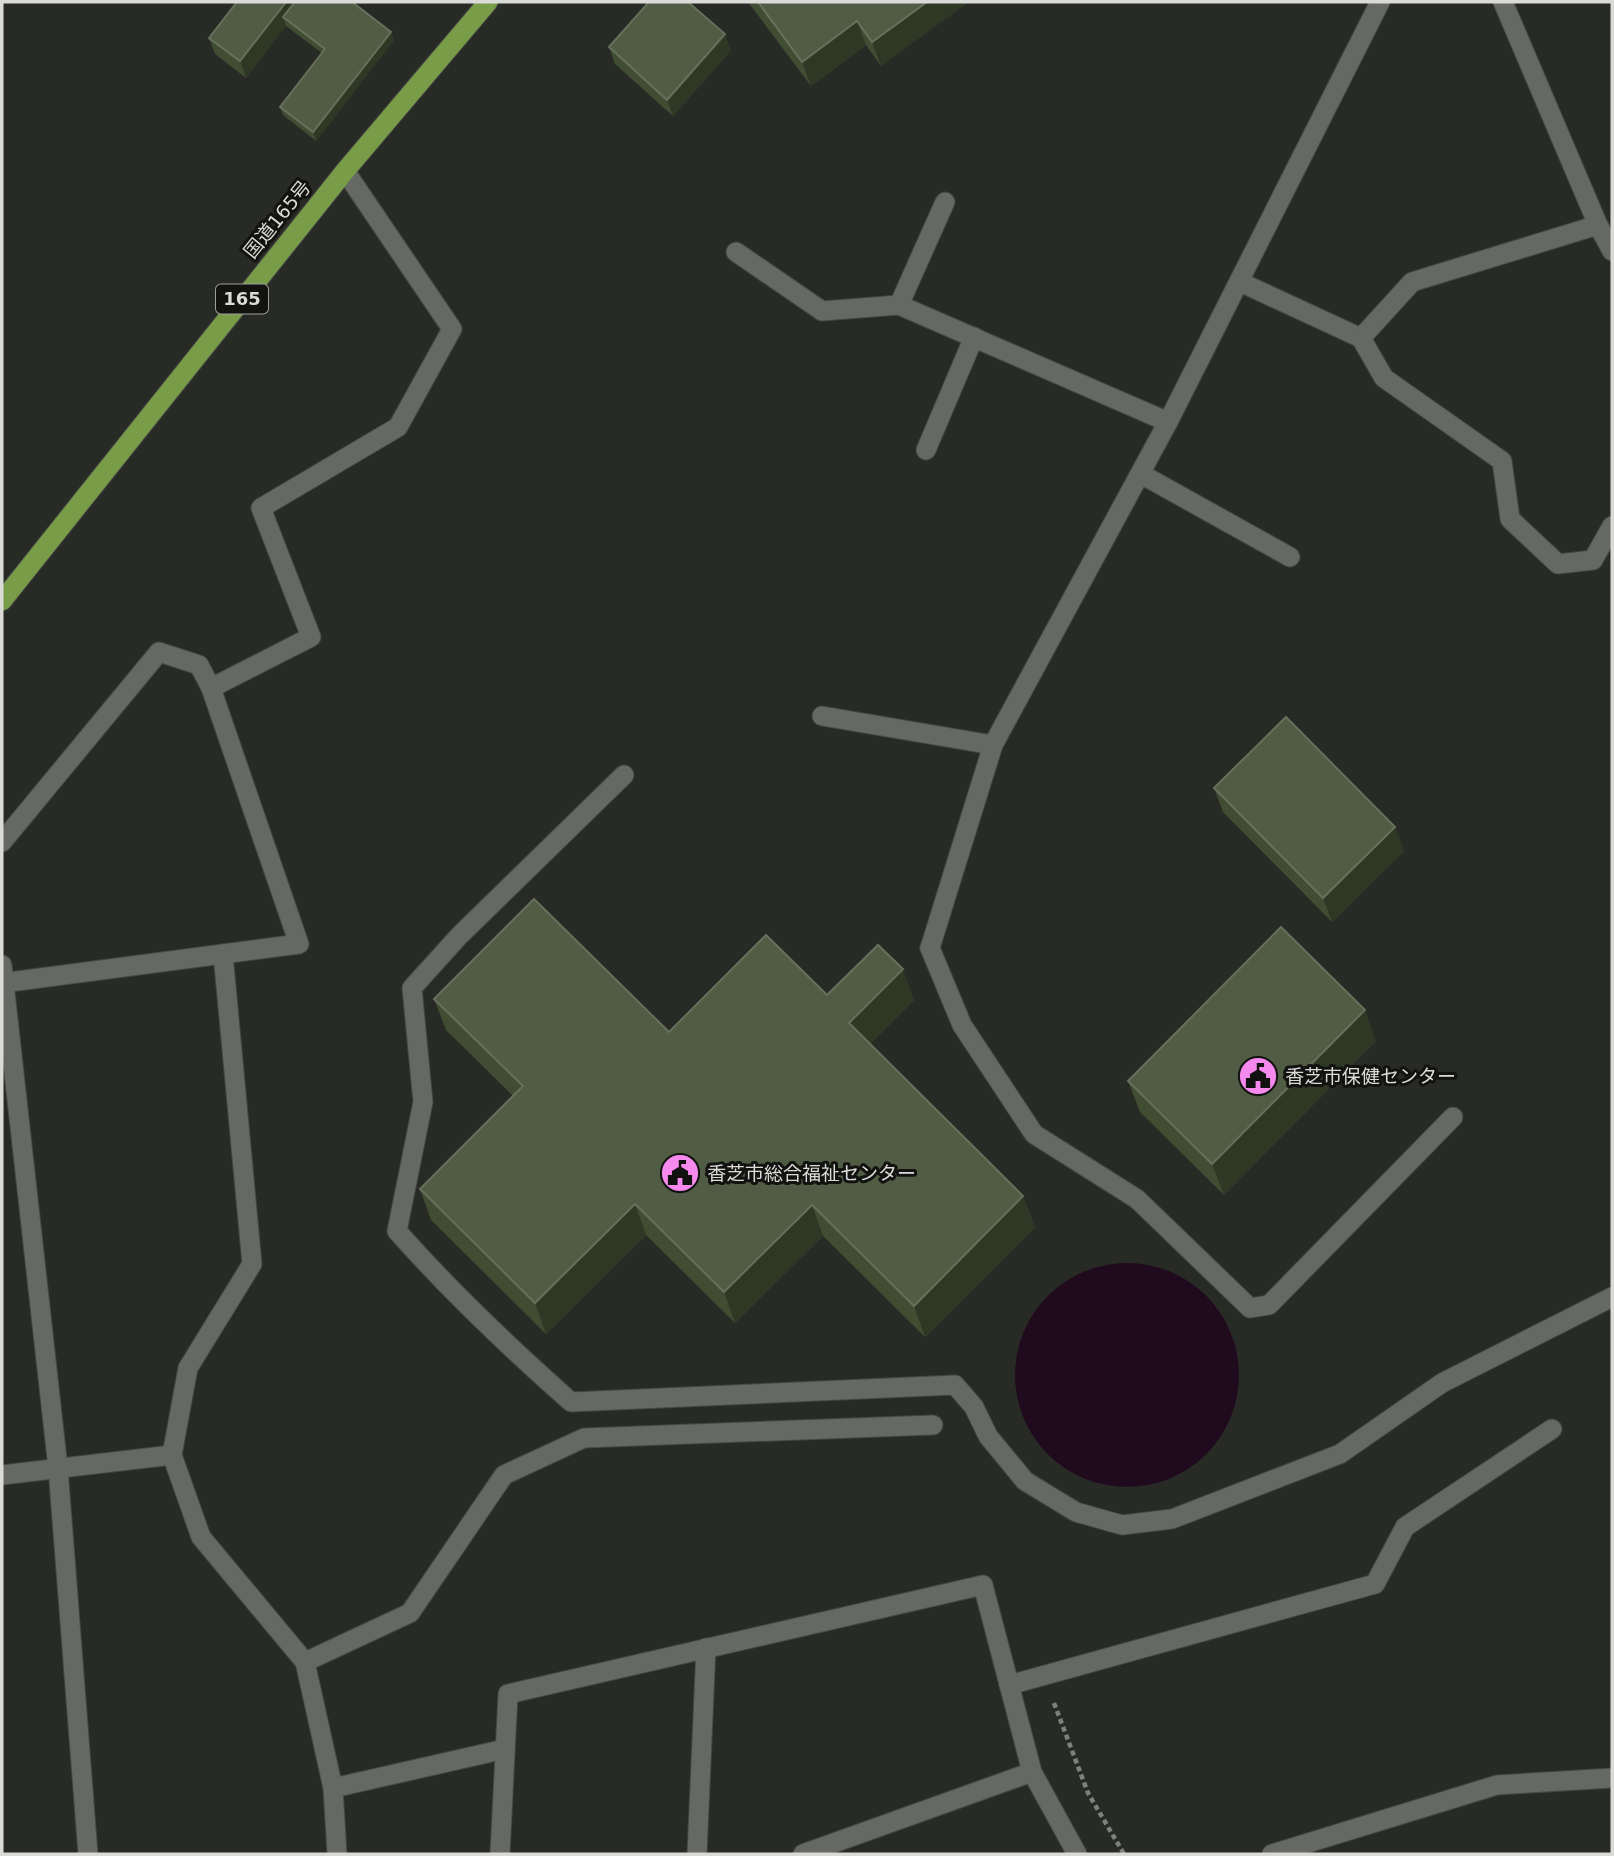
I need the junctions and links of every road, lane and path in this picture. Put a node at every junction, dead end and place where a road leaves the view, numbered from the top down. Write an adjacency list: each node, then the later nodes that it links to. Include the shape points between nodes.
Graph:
1 (488, 2): 4 (highway, 国道165号 / 165)
2 (1380, 2): 9 (street)
3 (1503, 2): 6 (street)
4 (345, 171): 18 (highway, 国道165号 / 165); 19 (street, via 452,329 398,427 261,508 311,637)
5 (944, 202): 10 (street)
6 (1598, 225): 7 (street); 12 (street, via 1412,282)
7 (1612, 251)
8 (736, 252): 10 (street, via 822,311)
9 (1240, 282): 12 (street); 13 (street)
10 (899, 305): 11 (street)
11 (974, 337): 13 (street); 14 (street)
12 (1361, 338): 16 (street, via 1384,378 1502,461 1510,519 1558,564 1593,560)
13 (1168, 422): 15 (street)
14 (926, 450)
15 (1140, 474): 17 (street); 21 (street)
16 (1612, 526)
17 (1290, 557)
18 (2, 601)
19 (211, 688): 23 (street, via 199,665 159,652); 24 (street, via 299,944)
20 (822, 716): 21 (street)
21 (993, 745): 27 (street, via 930,948 962,1025 1034,1134 1137,1199 1250,1308 1269,1305)
22 (624, 775): 28 (street, via 412,988 423,1102 397,1231 504,1343 571,1402 955,1385 1025,1481 1076,1512 1122,1525 1171,1519 1340,1454 1442,1382)
23 (2, 842)
24 (223, 954): 26 (street); 31 (street, via 252,1264 188,1368)
25 (2, 965): 26 (street)
26 (2, 983): 32 (street)
27 (1452, 1116)
28 (1612, 1297)
29 (933, 1425): 35 (street, via 584,1438 504,1475 410,1613)
30 (1552, 1429): 36 (street, via 1405,1527 1375,1584)
31 (172, 1455): 32 (street); 35 (street, via 201,1537)
32 (58, 1468): 33 (street); 42 (street)
33 (2, 1475)
34 (706, 1648): 37 (street, via 983,1585); 38 (street, via 508,1693); 45 (street)
35 (305, 1662): 41 (street)
36 (1045, 1675): 37 (street); 48 (path, via 1088,1793)
37 (1009, 1685): 39 (street)
38 (505, 1749): 41 (street); 44 (street)
39 (1032, 1772): 46 (street); 47 (street)
40 (1612, 1778): 49 (street, via 1497,1784)
41 (333, 1788): 43 (street)
42 (88, 1854)
43 (337, 1854)
44 (500, 1854)
45 (697, 1854)
46 (803, 1854)
47 (1077, 1854)
48 (1124, 1854)
49 (1272, 1854)

